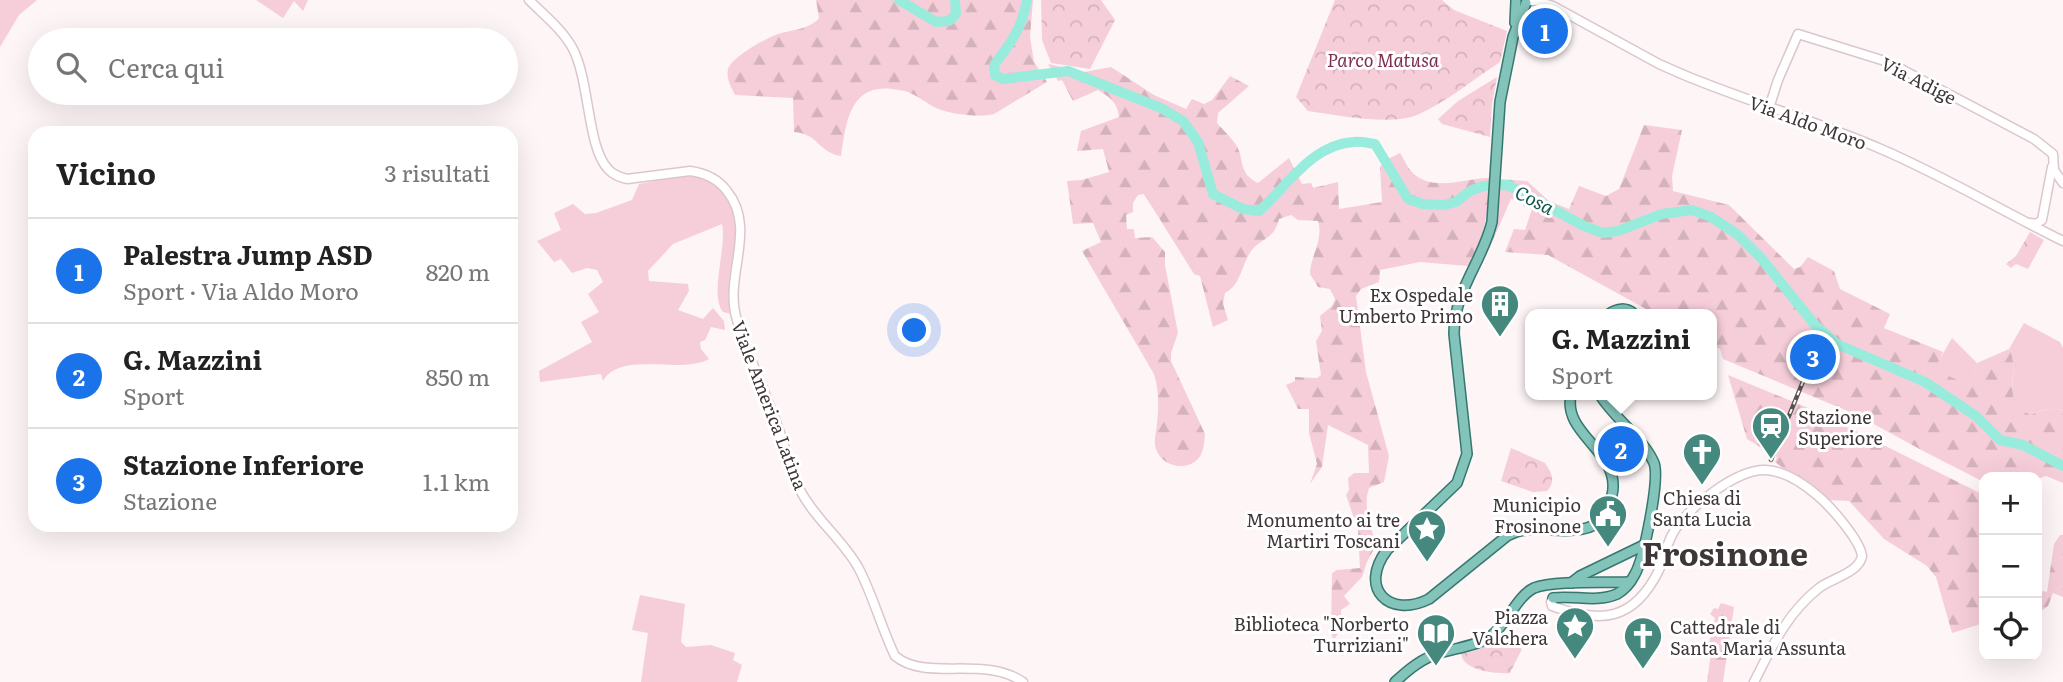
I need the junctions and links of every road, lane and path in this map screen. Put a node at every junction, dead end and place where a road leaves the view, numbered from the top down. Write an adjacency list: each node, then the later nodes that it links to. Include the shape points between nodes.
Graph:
1 (529, 0): 16 (main road, Viale America Latina, via 573,49 586,86 597,150 606,167 627,179 700,172 716,180 735,202 742,235 733,296 736,318 799,487 857,566 895,656 917,671 1006,673)
2 (1523, 1): 3 (main road, Via Aldo Moro); 10 (main road, via 1500,102 1488,241 1466,281 1454,316 1465,467 1457,483 1378,561 1376,587 1387,600 1402,606 1429,599 1515,532 1576,530 1605,516 1613,474 1574,421)
3 (1550, 3): 4 (main road, Via Aldo Moro, via 1659,64)
4 (1769, 108): 5 (main road, Via Adige, via 1798,34 1888,62 2034,139 2050,149); 7 (main road, Via Aldo Moro, via 1879,148)
5 (2054, 159): 6 (main road, via 2056,175); 7 (main road, via 2042,220)
6 (2063, 183): 8 (main road, via 2053,186 2050,194 2045,221)
7 (2027, 223): 8 (main road, Via Aldo Moro)
8 (2051, 236): 9 (main road, Via Aldo Moro)
9 (2063, 242)
10 (1570, 400)
11 (1604, 400): 12 (main road, via 1654,463)
12 (1644, 545): 13 (main road); 14 (main road)
13 (1630, 582): 14 (main road); 15 (main road, via 1621,592 1600,598)
14 (1570, 584): 17 (main road, via 1532,589 1492,635 1429,657)
15 (1553, 602): 18 (main road, via 1593,618 1615,615 1651,585 1672,534 1704,498 1748,474 1761,470 1780,473 1825,503 1859,545 1861,562 1819,588 1787,619)
16 (1023, 682)
17 (1395, 682)
18 (1754, 682)

